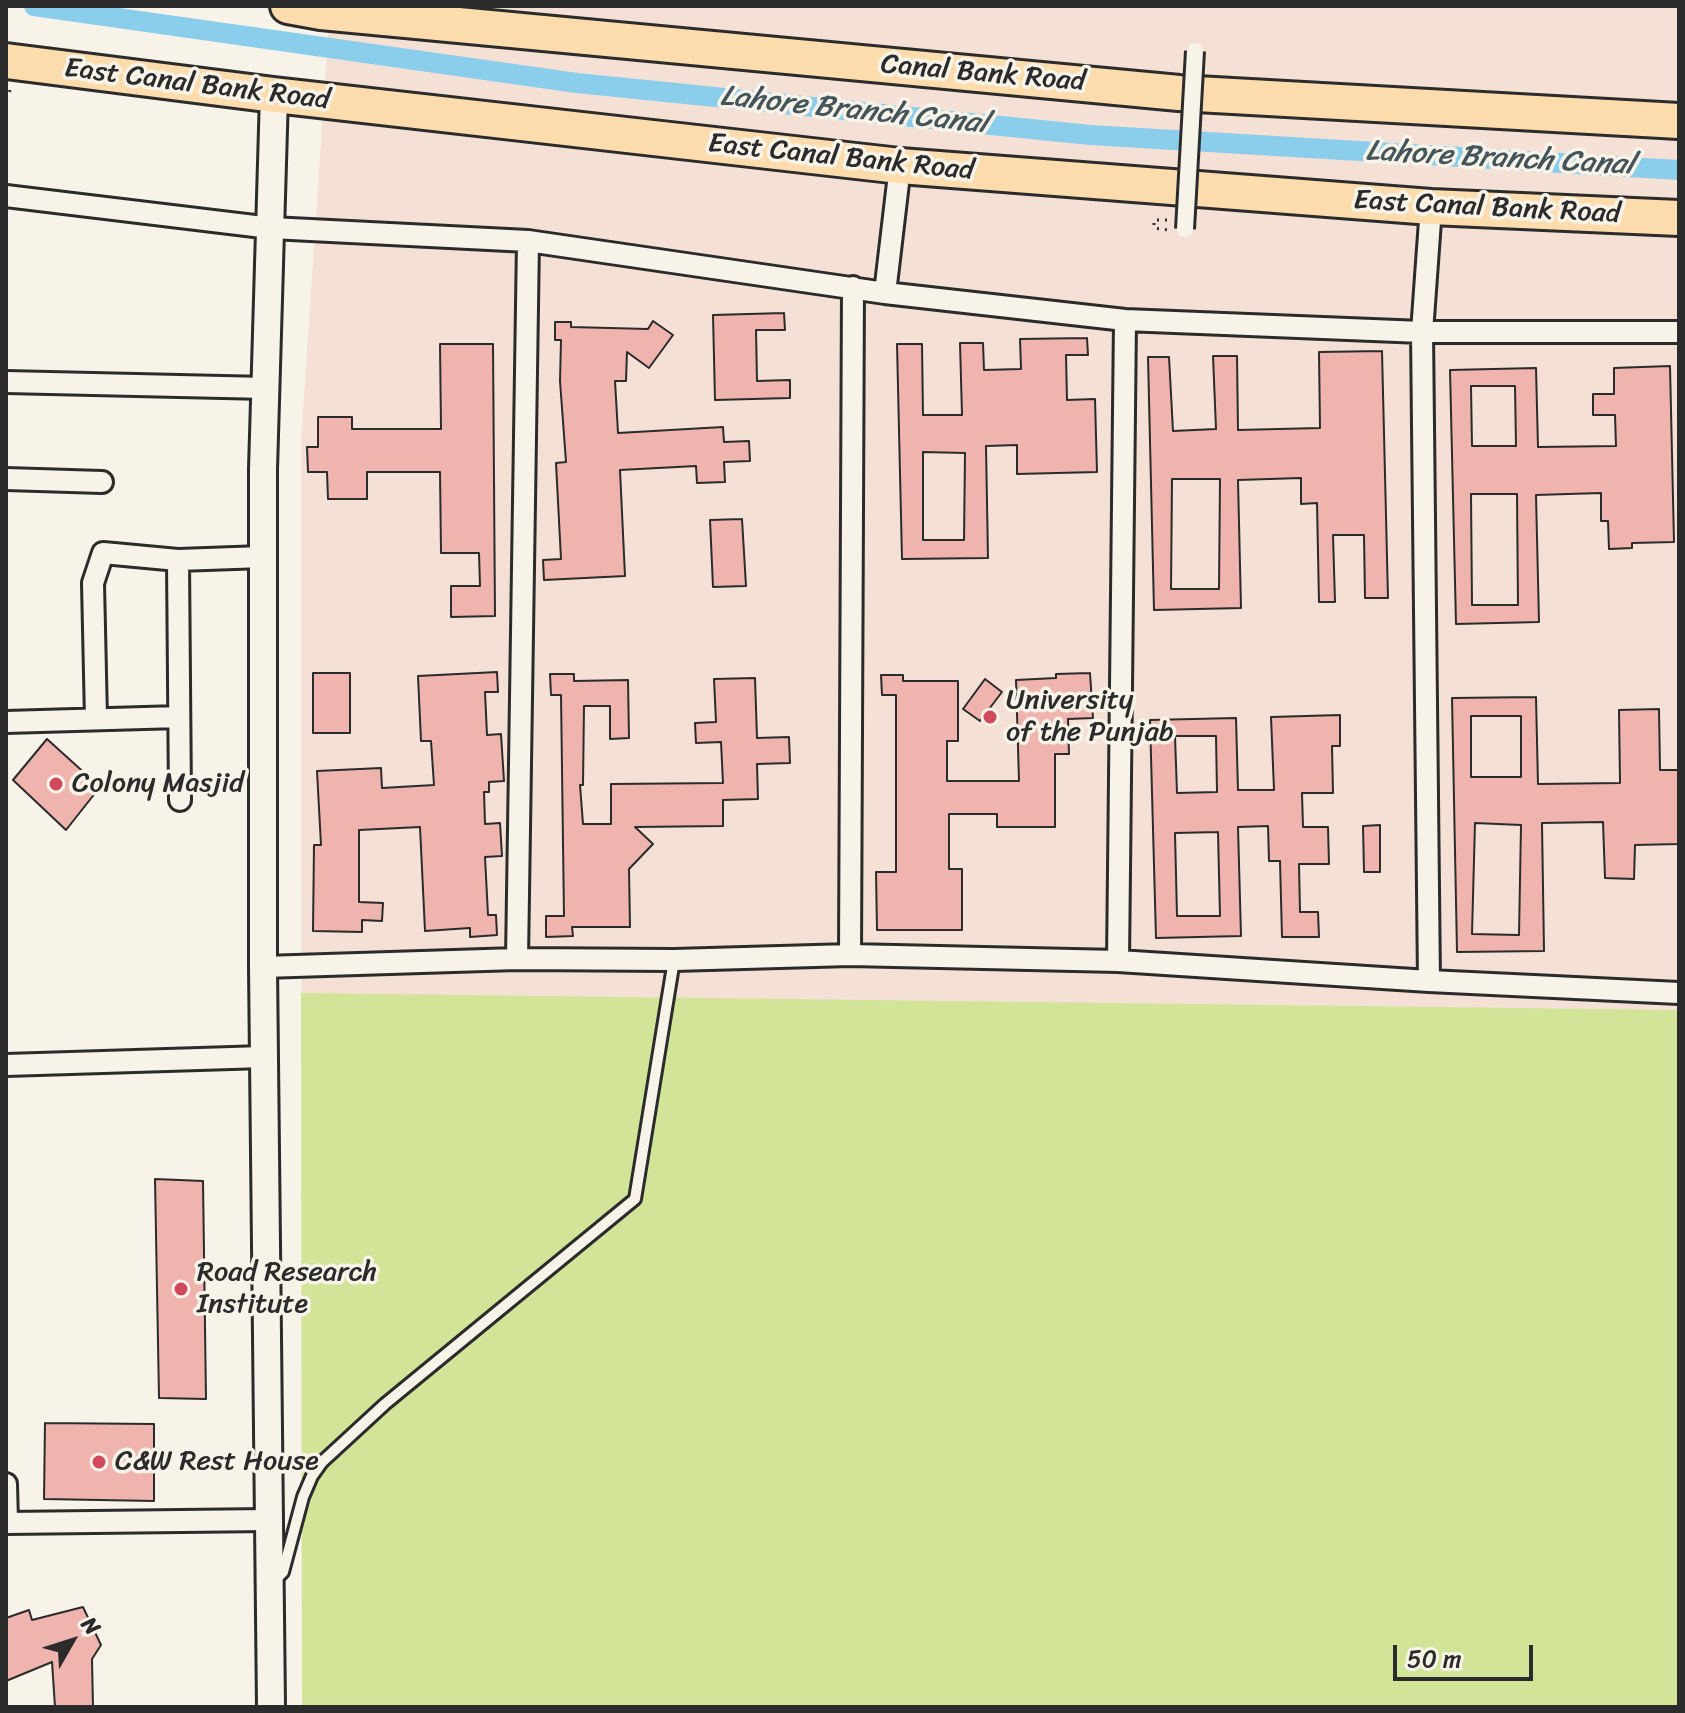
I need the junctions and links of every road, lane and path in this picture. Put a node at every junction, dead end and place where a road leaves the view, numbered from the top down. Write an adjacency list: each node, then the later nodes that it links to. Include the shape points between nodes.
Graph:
1 (288, 6): 2 (highway, Canal Bank Road)
2 (321, 9): 6 (highway, Canal Bank Road, via 1179,93)
3 (1195, 51): 11 (street, bridge)
4 (6, 61): 5 (highway, East Canal Bank Road)
5 (274, 95): 7 (highway, East Canal Bank Road); 12 (street)
6 (1679, 121)
7 (900, 166): 9 (highway, East Canal Bank Road); 15 (street)
8 (6, 196): 12 (street)
9 (1431, 207): 10 (highway, East Canal Bank Road); 17 (street)
10 (1679, 218)
11 (1180, 227): 11 (path, via 1154,228 1154,220)
12 (271, 228): 13 (street); 20 (street)
13 (528, 241): 14 (street); 30 (street)
14 (853, 287): 15 (street); 29 (street)
15 (885, 293): 16 (street)
16 (1125, 320): 17 (street); 32 (street)
17 (1422, 332): 18 (street); 34 (street)
18 (1679, 332)
19 (6, 382): 20 (street)
20 (266, 388): 23 (street)
21 (6, 479): 22 (street)
22 (102, 482)
23 (263, 557): 24 (street); 33 (street)
24 (178, 560): 25 (street); 26 (street, via 103,553 93,583)
25 (179, 717): 26 (street); 28 (street)
26 (96, 719): 27 (street)
27 (6, 722)
28 (180, 800)
29 (850, 955): 31 (street); 32 (street)
30 (517, 959): 31 (street); 33 (street)
31 (674, 960): 41 (lane, via 635,1199 322,1462 303,1497 283,1572)
32 (1118, 961): 34 (street)
33 (263, 967): 36 (street)
34 (1429, 981): 35 (street)
35 (1679, 993)
36 (264, 1057): 37 (street); 39 (street)
37 (6, 1065)
38 (6, 1484): 40 (street)
39 (269, 1520): 40 (street); 41 (street)
40 (6, 1523)
41 (268, 1587): 42 (street)
42 (271, 1707)

